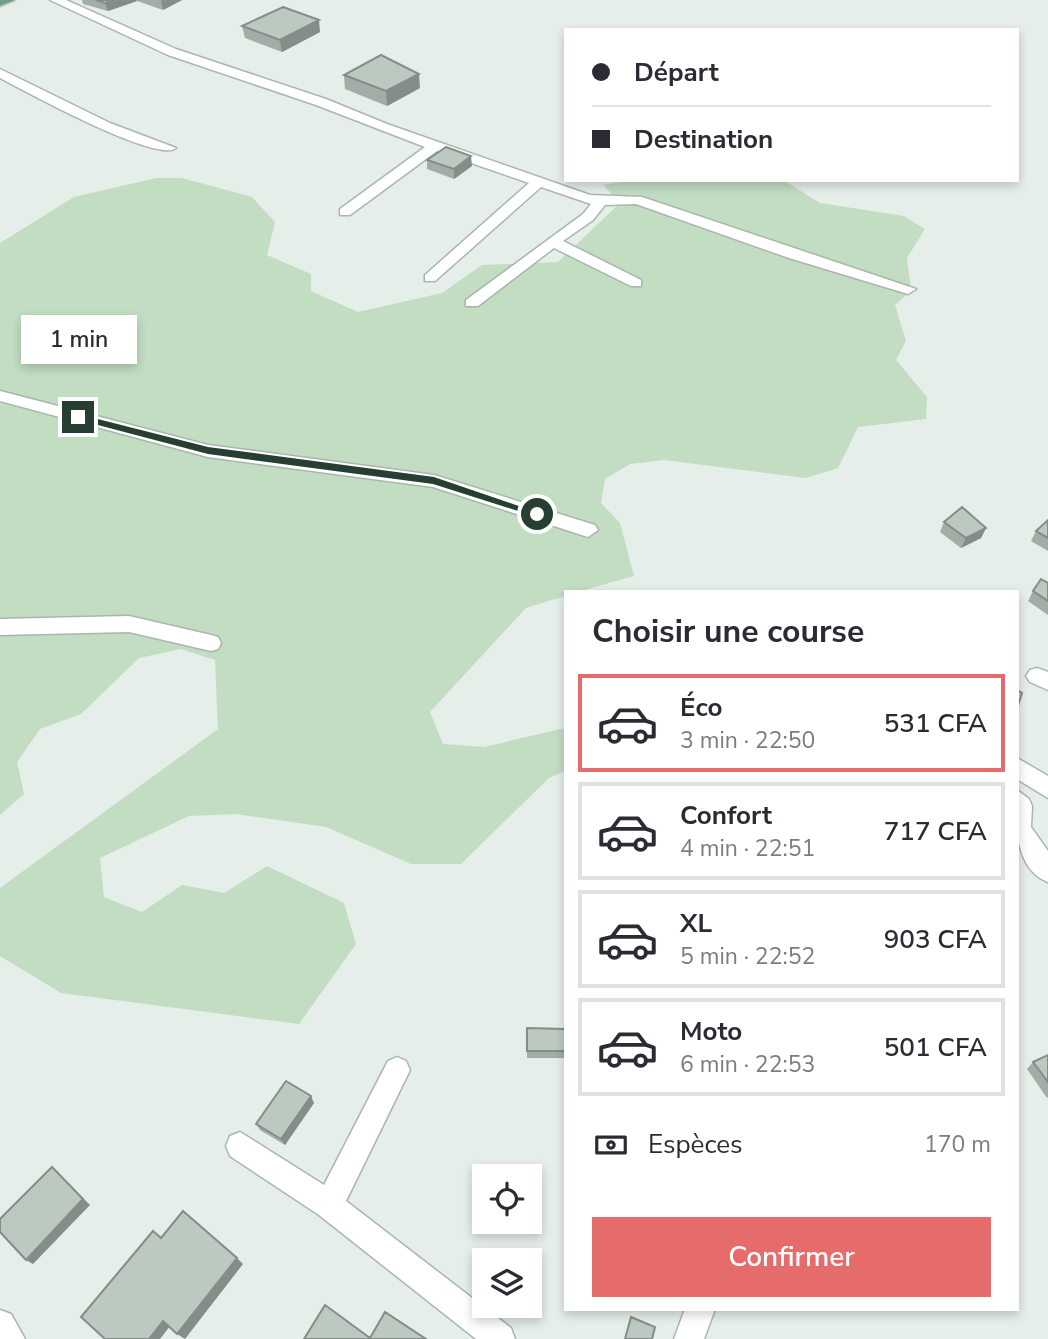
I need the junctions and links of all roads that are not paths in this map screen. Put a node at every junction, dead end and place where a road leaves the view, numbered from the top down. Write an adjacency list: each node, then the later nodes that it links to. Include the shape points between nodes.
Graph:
1 (9, 0): 3 (main road)
2 (56, 0): 5 (street, via 172,52)
3 (0, 3)
4 (0, 73): 6 (street, via 106,126)
5 (435, 146): 7 (street); 9 (street)
6 (169, 148)
7 (539, 182): 8 (street); 11 (street)
8 (601, 201): 10 (street, via 588,217); 13 (street, via 637,200)
9 (345, 212)
10 (553, 242): 12 (street); 14 (street)
11 (430, 278)
12 (636, 283)
13 (908, 289)
14 (472, 303)
15 (0, 396): 16 (street, via 208,451 434,481)
16 (588, 530)
17 (0, 627): 18 (street, via 129,624)
18 (211, 643)
19 (1019, 768): 20 (street)
20 (1048, 788)
21 (1019, 803): 23 (street)
22 (1019, 829): 24 (street)
23 (1019, 829)
24 (1048, 871)
25 (397, 1070): 27 (street)
26 (240, 1146): 27 (street)
27 (329, 1205): 31 (street)
28 (699, 1311): 32 (street)
29 (0, 1325): 30 (street)
30 (10, 1339)
31 (500, 1339)
32 (688, 1339)

